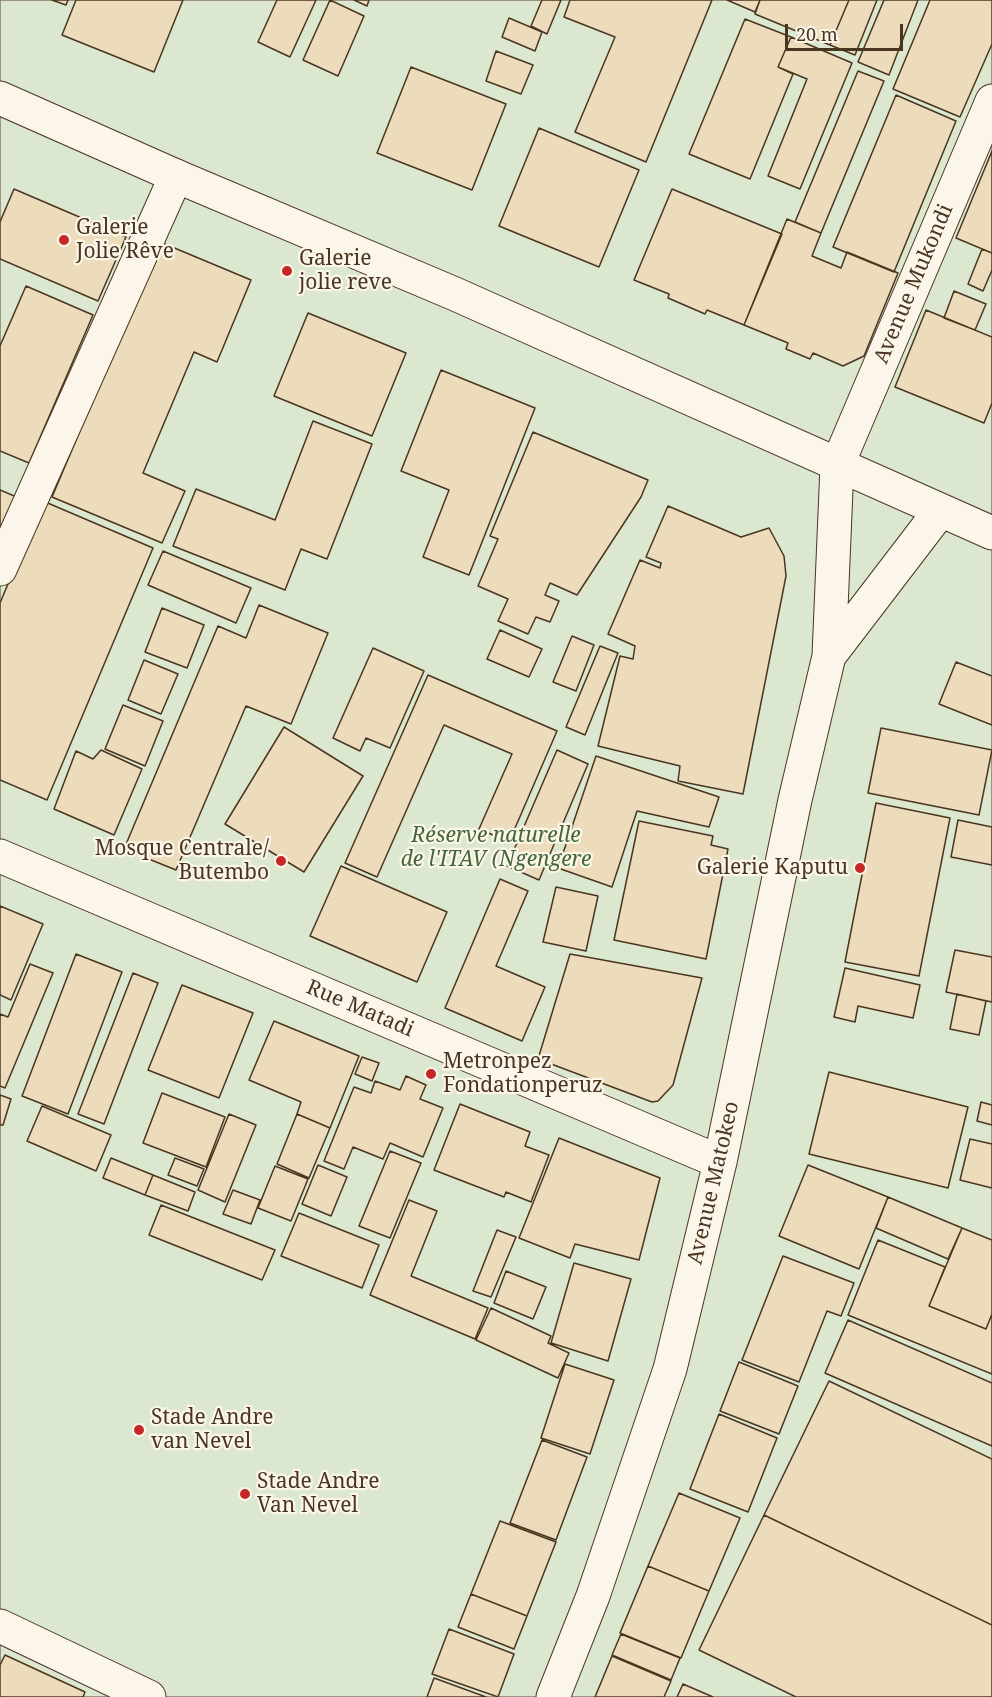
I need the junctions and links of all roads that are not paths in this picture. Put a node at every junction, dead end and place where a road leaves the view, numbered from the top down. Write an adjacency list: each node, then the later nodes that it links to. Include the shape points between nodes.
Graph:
1 (0, 98): 3 (main road)
2 (992, 101): 4 (main road, Avenue Mukondi)
3 (176, 176): 4 (main road, via 455,294); 7 (main road)
4 (837, 466): 5 (main road); 8 (main road)
5 (940, 511): 6 (main road); 8 (main road)
6 (992, 533)
7 (0, 569)
8 (828, 656): 10 (main road, Avenue Matokeo)
9 (0, 856): 10 (main road, Rue Matadi)
10 (720, 1162): 13 (main road, Avenue Matokeo, via 670,1369 593,1596)
11 (0, 1626): 12 (main road)
12 (149, 1697)
13 (553, 1697)

